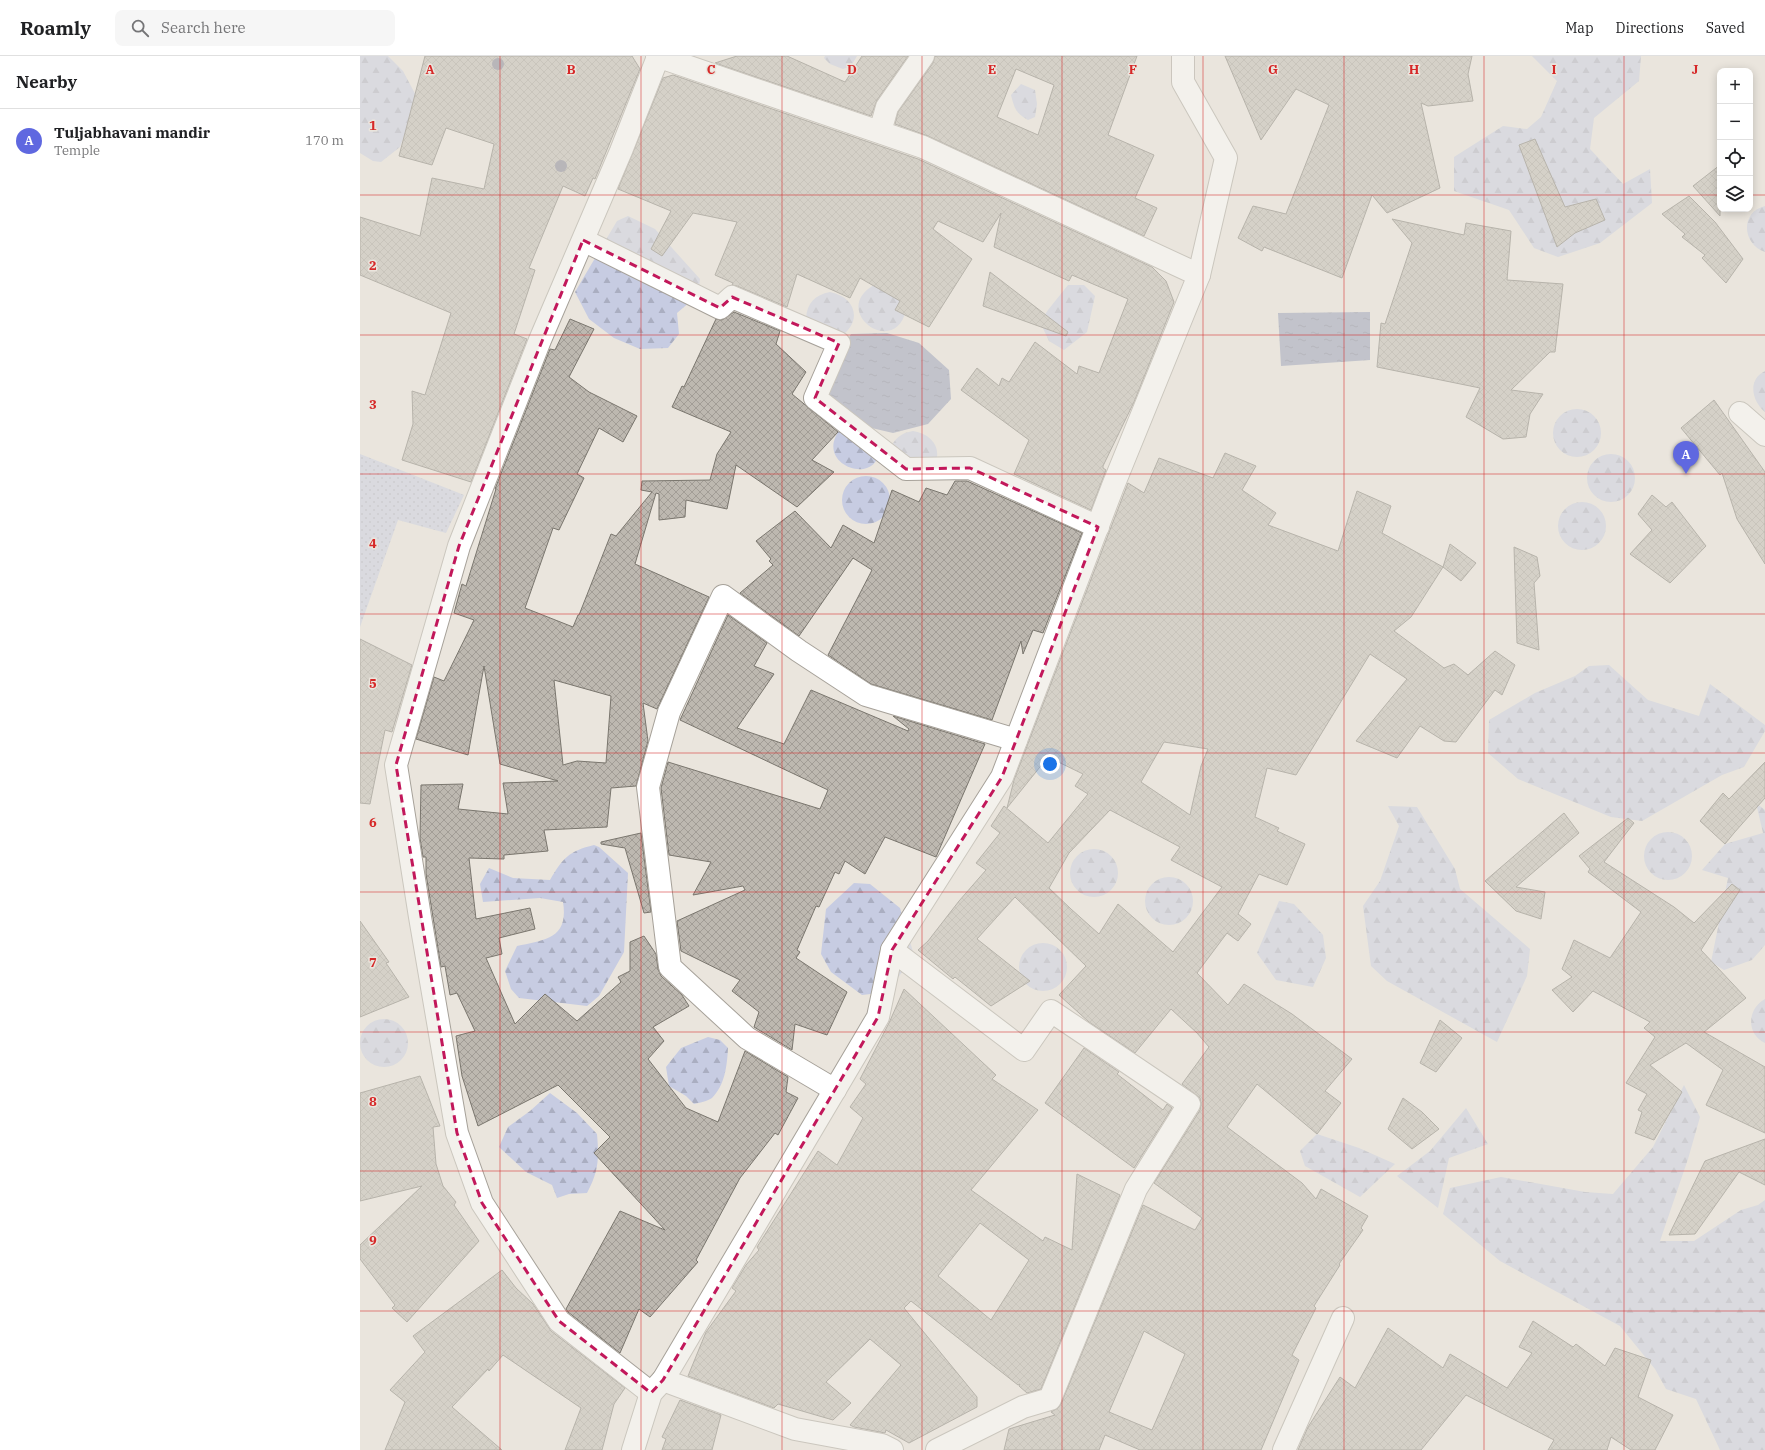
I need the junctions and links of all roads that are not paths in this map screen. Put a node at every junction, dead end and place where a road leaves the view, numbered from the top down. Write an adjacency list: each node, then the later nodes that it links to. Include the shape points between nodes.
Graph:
1 (658, 56): 4 (street); 6 (street)
2 (923, 56): 5 (street, via 888,107)
3 (1183, 56): 7 (street, via 1183,82 1226,158)
4 (695, 62): 5 (street)
5 (880, 132): 7 (street, via 923,147)
6 (583, 240): 10 (street, via 720,308 732,296 839,343 815,398 906,469 970,468); 15 (street, via 540,340 459,546 396,765 457,1133 482,1203 559,1321)
7 (1199, 275): 10 (street)
8 (1740, 413): 9 (street)
9 (1765, 435)
10 (1098, 527): 11 (street)
11 (1016, 740): 12 (street, via 1002,777); 13 (street, via 866,694 799,651 723,596 669,712 648,787 670,967 747,1038)
12 (892, 950): 13 (street, via 878,1017); 18 (street, via 1024,1050 1051,1011 1189,1104 1136,1189 1050,1399 1023,1406)
13 (835, 1090): 15 (street)
14 (1343, 1318): 19 (street)
15 (657, 1386): 16 (street); 17 (street, via 795,1429 882,1445)
16 (633, 1450)
17 (892, 1450)
18 (937, 1450)
19 (1284, 1450)

